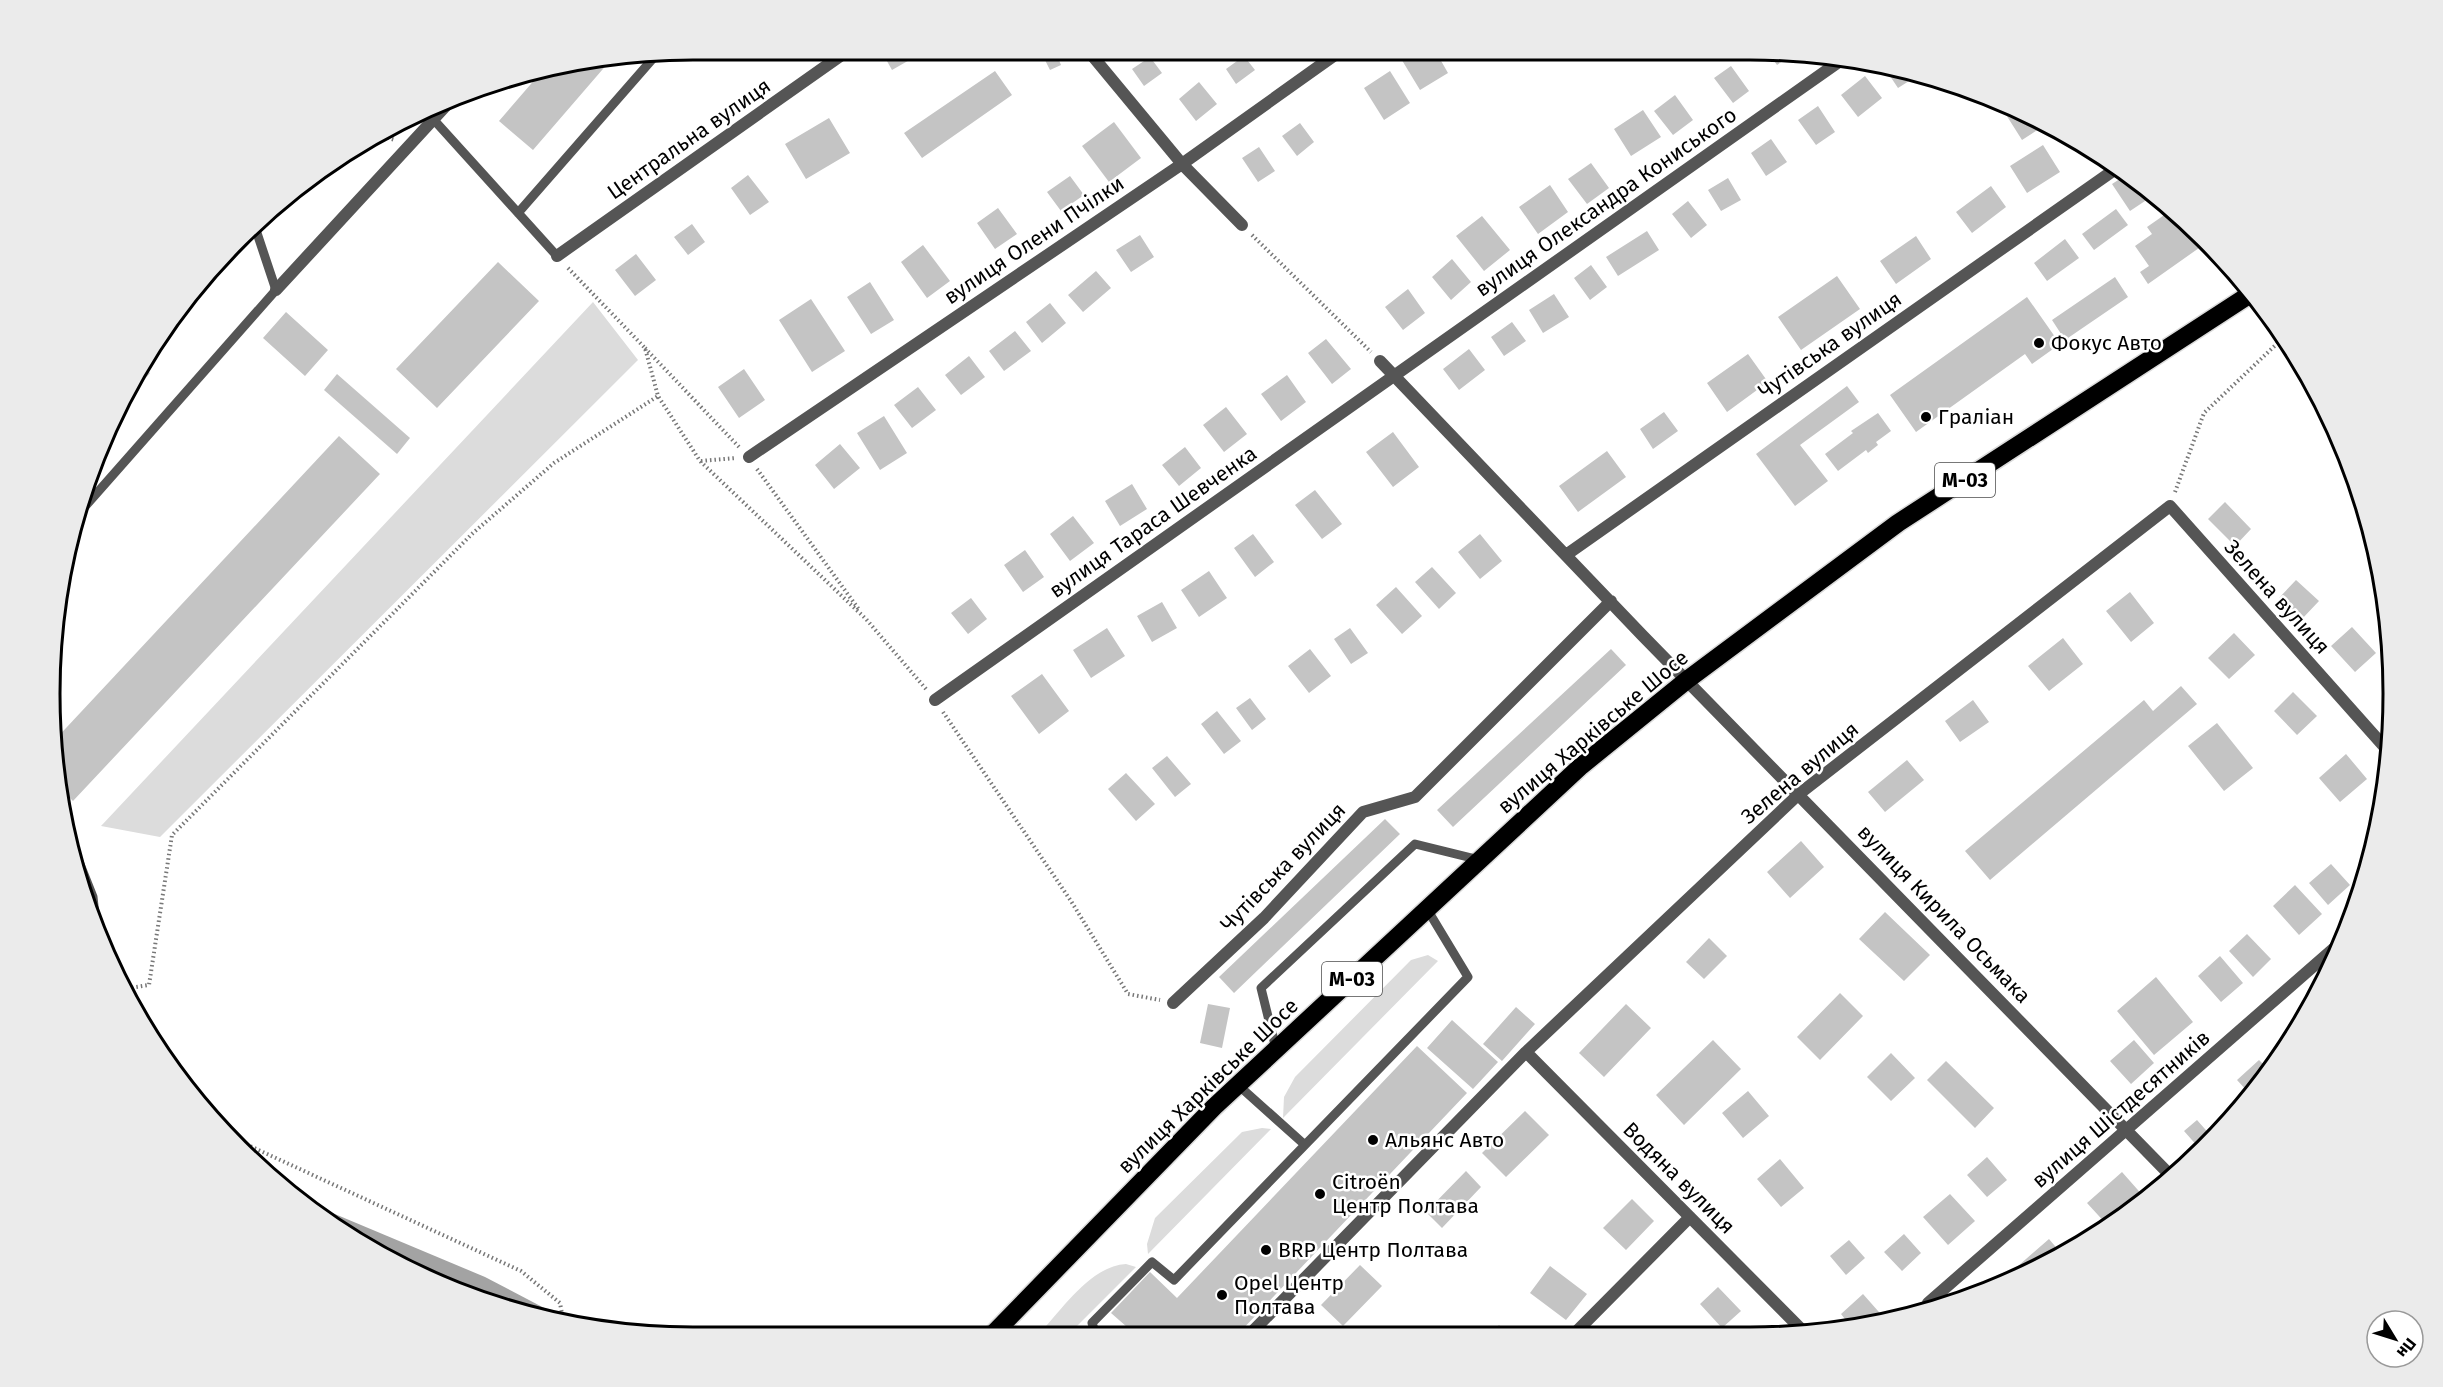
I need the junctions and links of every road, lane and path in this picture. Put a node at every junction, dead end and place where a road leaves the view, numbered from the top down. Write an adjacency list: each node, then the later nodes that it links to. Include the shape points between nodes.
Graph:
1 (835, 60): 13 (street, Центральна вулиця)
2 (1096, 60): 8 (street)
3 (1328, 60): 8 (street, вулиця Олени Пчілки)
4 (651, 61): 10 (lane)
5 (1833, 65): 19 (street, вулиця Олександра Кониського)
6 (440, 113): 7 (street)
7 (434, 120): 10 (lane); 14 (street)
8 (1182, 164): 11 (street); 21 (street, вулиця Олени Пчілки)
9 (2109, 173): 25 (street, Чутівська вулиця)
10 (518, 213): 13 (lane)
11 (1242, 225): 18 (path)
12 (258, 235): 14 (lane)
13 (557, 256): 17 (path)
14 (276, 290): 23 (lane)
15 (2244, 298): 28 (highway, вулиця Харківське Шосе / М-03, via 1898,523)
16 (2277, 344): 24 (path, via 2204,413)
17 (645, 348): 20 (path); 21 (path)
18 (1380, 361): 19 (street, вулиця Кирила Осьмака)
19 (1394, 375): 25 (street, вулиця Кирила Осьмака); 29 (street, вулиця Тараса Шевченка)
20 (658, 396): 22 (path); 35 (path, via 554,463 472,533 172,835 149,985)
21 (748, 458): 22 (path); 27 (path)
22 (700, 461): 27 (path)
23 (91, 500)
24 (2170, 506): 30 (street, Зелена вулиця); 31 (street, Зелена вулиця)
25 (1566, 555): 26 (street, вулиця Кирила Осьмака)
26 (1611, 602): 28 (street, вулиця Кирила Осьмака); 36 (street, Чутівська вулиця, via 1415,797 1364,812 1264,918)
27 (866, 619): 29 (path)
28 (1687, 680): 31 (street, вулиця Кирила Осьмака); 32 (highway, вулиця Харківське Шосе / М-03, via 1581,766)
29 (935, 700): 36 (path, via 1071,901 1128,994)
30 (2381, 743)
31 (1799, 794): 38 (street, Зелена вулиця); 40 (street, вулиця Кирила Осьмака)
32 (1479, 860): 33 (highway, вулиця Харківське Шосе / М-03); 37 (lane, via 1415,844 1261,988)
33 (1427, 909): 37 (highway, вулиця Харківське Шосе / М-03); 41 (lane, via 1468,977)
34 (2327, 955): 40 (street, вулиця Шістдесятників)
35 (133, 988)
36 (1173, 1003)
37 (1276, 1049): 39 (highway, вулиця Харківське Шосе / М-03)
38 (1526, 1052): 44 (street, Водяна вулиця); 52 (street, Зелена вулиця)
39 (1238, 1085): 41 (lane); 45 (highway, вулиця Харківське Шосе / М-03)
40 (2126, 1130): 43 (street, вулиця Кирила Осьмака); 46 (street, вулиця Шістдесятників)
41 (1305, 1145): 51 (lane, via 1174,1280 1152,1262 1092,1323)
42 (252, 1147): 47 (path, via 521,1271 560,1303)
43 (2166, 1171)
44 (1690, 1217): 48 (street, Водяна вулиця); 53 (street)
45 (1032, 1291): 49 (highway, вулиця Харківське Шосе / М-03); 50 (highway, вулиця Харківське Шосе / М-03)
46 (1932, 1299)
47 (562, 1313)
48 (1797, 1325)
49 (995, 1327)
50 (999, 1327)
51 (1093, 1327)
52 (1257, 1327)
53 (1581, 1327)

